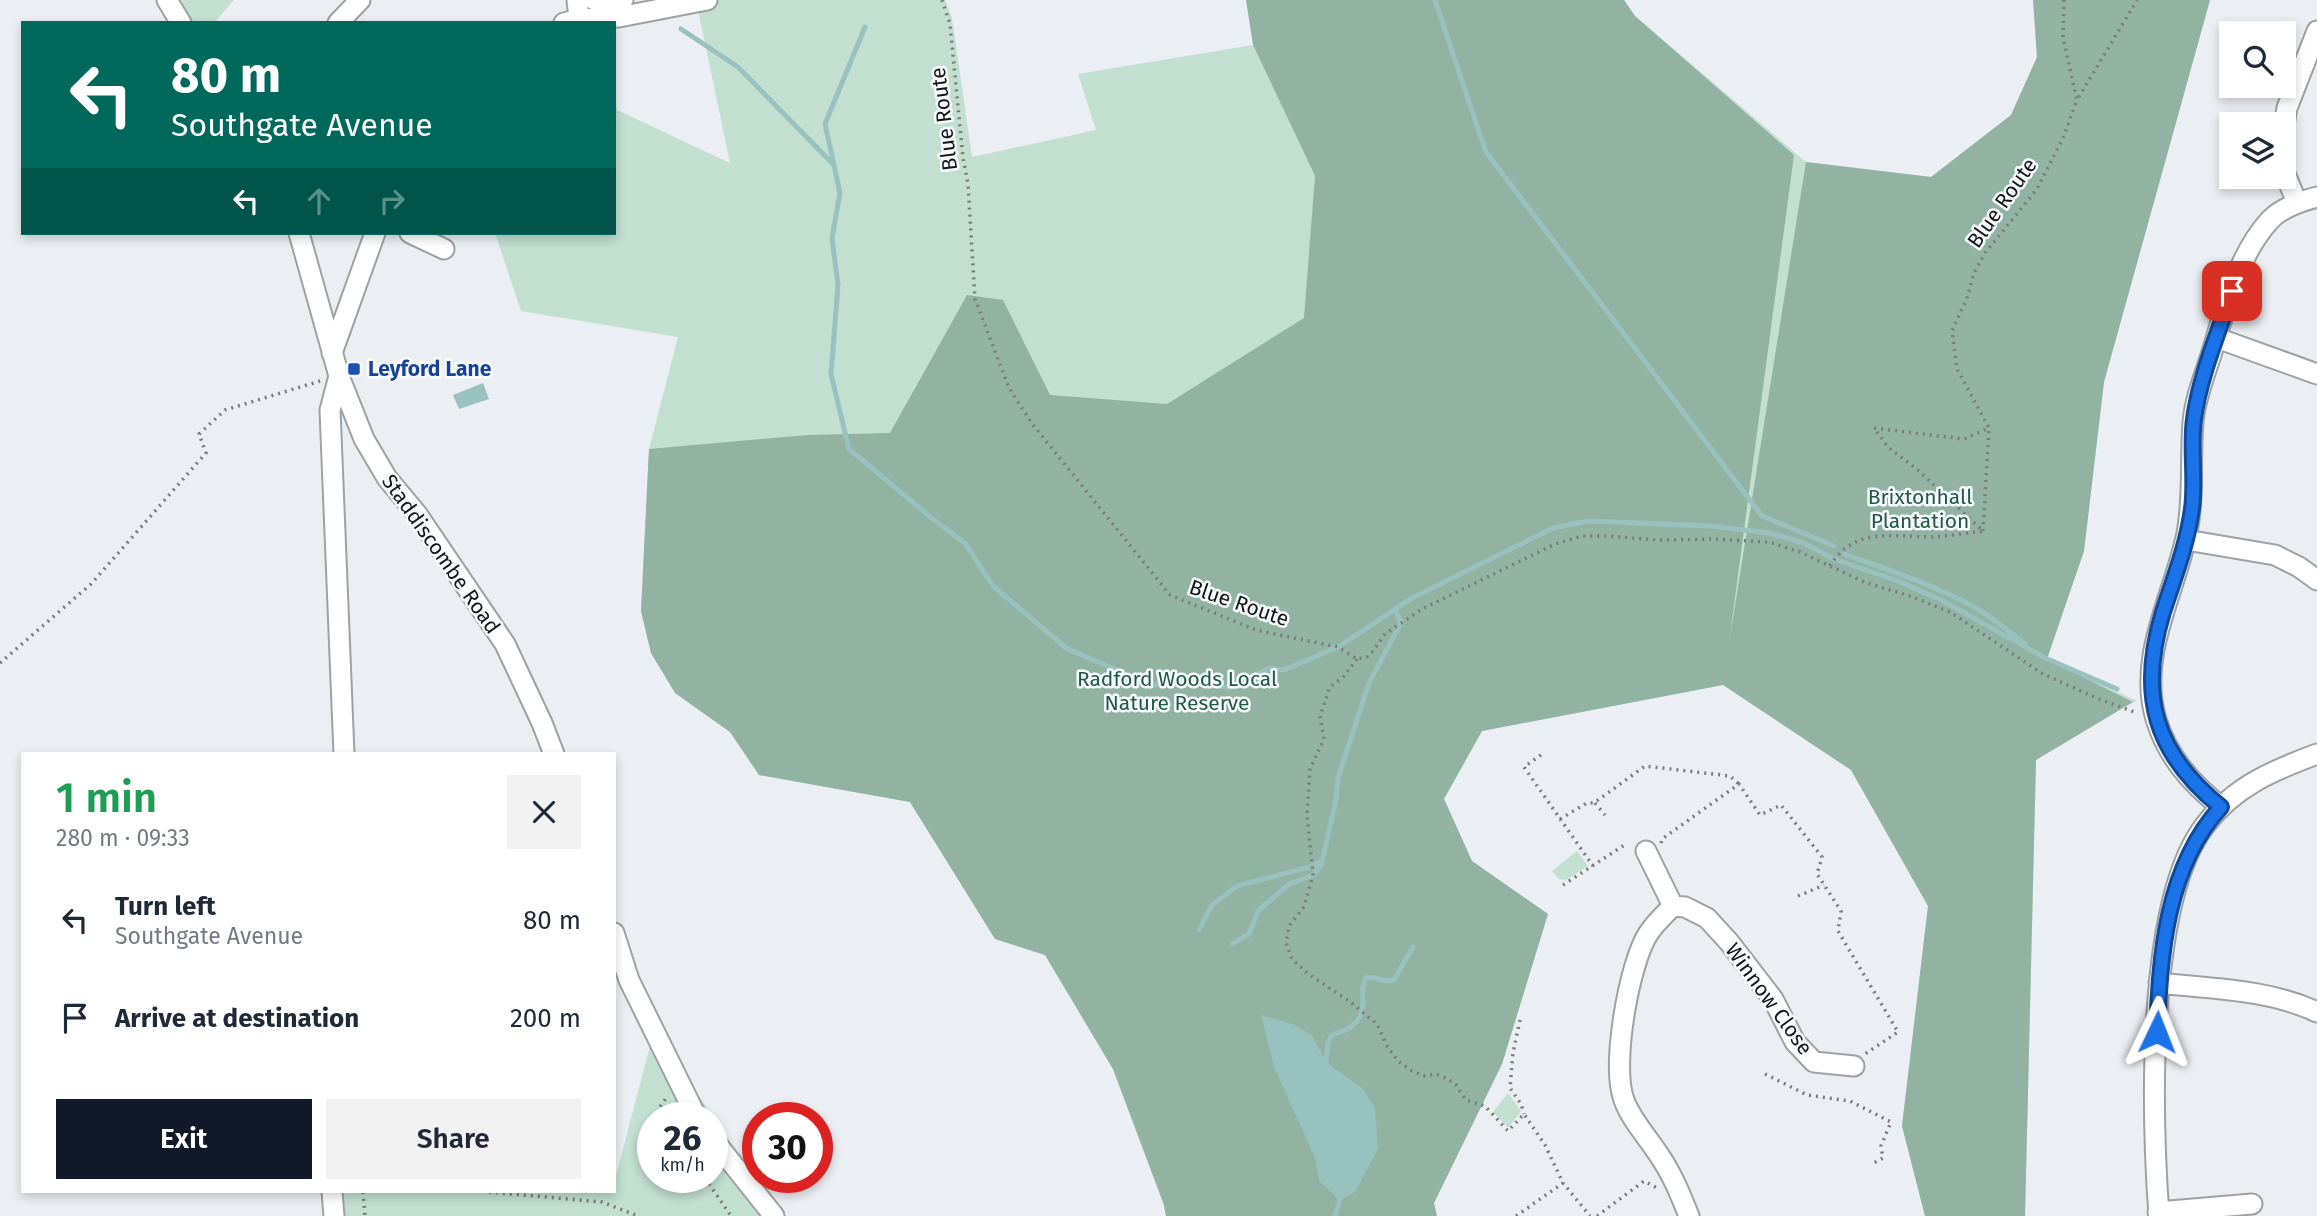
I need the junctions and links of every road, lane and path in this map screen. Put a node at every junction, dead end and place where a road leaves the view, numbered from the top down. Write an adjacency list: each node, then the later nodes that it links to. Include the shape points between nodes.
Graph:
1 (167, 0): 10 (street)
2 (360, 0): 11 (street)
3 (594, 0): 4 (street)
4 (623, 0)
5 (707, 0): 9 (street, via 619,17)
6 (942, 0): 31 (path, Blue Route, via 950,24 968,184 975,299 1009,388 1033,425 1170,595 1256,630 1329,645)
7 (2064, 0): 13 (path, via 2063,38)
8 (2137, 0): 13 (path, Blue Route)
9 (573, 14)
10 (180, 21)
11 (340, 21)
12 (2317, 32): 14 (street)
13 (2077, 100): 26 (path, Blue Route, via 2037,189 1974,273 1952,331 1957,369)
14 (2286, 112)
15 (2291, 189): 17 (street)
16 (2317, 197): 17 (street)
17 (2297, 203): 22 (street, via 2272,218 2254,240)
18 (300, 235): 23 (street, Staddiscombe Road)
19 (374, 235): 23 (street)
20 (414, 235): 21 (street)
21 (444, 249)
22 (2217, 338): 24 (street); 28 (street, via 2193,420 2192,508)
23 (332, 353): 25 (street, Staddiscombe Road)
24 (2317, 374)
25 (339, 376): 32 (path, via 225,410 199,433 206,453 91,584); 34 (street, via 330,410); 35 (street, Staddiscombe Road, via 364,439 387,478 417,514 505,644)
26 (1989, 428): 27 (path); 27 (path, via 1964,439 1874,428 1888,447)
27 (1983, 531): 29 (path, via 1936,537 1877,535 1840,551)
28 (2186, 540): 30 (street, via 2275,555); 33 (street, via 2156,642 2151,680)
29 (1830, 566): 31 (path, via 1769,542 1582,536 1555,544 1422,609 1385,634 1367,657); 33 (path, via 1950,612 2043,674)
30 (2317, 580)
31 (1357, 659): 57 (path, via 1330,687 1320,716 1324,739 1310,769 1307,814 1313,875 1286,943 1292,959 1307,973 1377,1024 1398,1061 1425,1076 1448,1079 1466,1100 1485,1106 1508,1131)
32 (0, 663)
33 (2156, 718): 40 (street, via 2170,752 2188,777)
34 (344, 752)
35 (553, 752)
36 (2317, 754): 40 (street, via 2246,785)
37 (1541, 755): 42 (path, via 1524,767)
38 (1739, 784): 39 (path, via 1730,776 1646,766); 44 (path, via 1662,839 1658,851); 47 (path, via 1760,815 1781,804 1822,857 1817,874)
39 (1594, 803): 41 (path); 42 (path)
40 (2221, 807): 51 (street, via 2204,825 2185,859)
41 (1605, 815)
42 (1560, 819): 45 (path)
43 (1626, 844): 45 (path)
44 (1648, 855): 49 (street)
45 (1593, 866): 46 (path)
46 (1563, 885)
47 (1824, 885): 48 (path); 54 (path, via 1841,911 1838,931 1898,1032)
48 (1798, 896)
49 (1673, 906): 54 (street, Winnow Close, via 1698,912 1729,942 1773,999 1795,1042 1814,1062); 66 (street, via 1646,936 1639,954 1618,1055 1624,1101 1664,1162)
50 (616, 940): 56 (street, via 628,980)
51 (2159, 983): 52 (street, via 2259,993); 67 (street, via 2155,1105)
52 (2317, 1012)
53 (1520, 1020): 57 (path, via 1510,1088)
54 (1851, 1066)
55 (1765, 1073): 59 (path, via 1807,1095 1850,1101 1891,1122 1881,1146 1883,1158)
56 (689, 1102)
57 (1524, 1114): 60 (path)
58 (728, 1158): 72 (street)
59 (1872, 1164)
60 (1563, 1183): 73 (path); 74 (path)
61 (332, 1193): 68 (street)
62 (363, 1193): 69 (path)
63 (500, 1193): 70 (path, via 601,1202)
64 (715, 1193): 71 (path)
65 (2252, 1203): 67 (street)
66 (1686, 1209): 75 (path, via 1644,1181)
67 (2159, 1214)
68 (334, 1216)
69 (365, 1216)
70 (638, 1216)
71 (731, 1216)
72 (774, 1216)
73 (1516, 1216)
74 (1590, 1216)
75 (1597, 1216)

